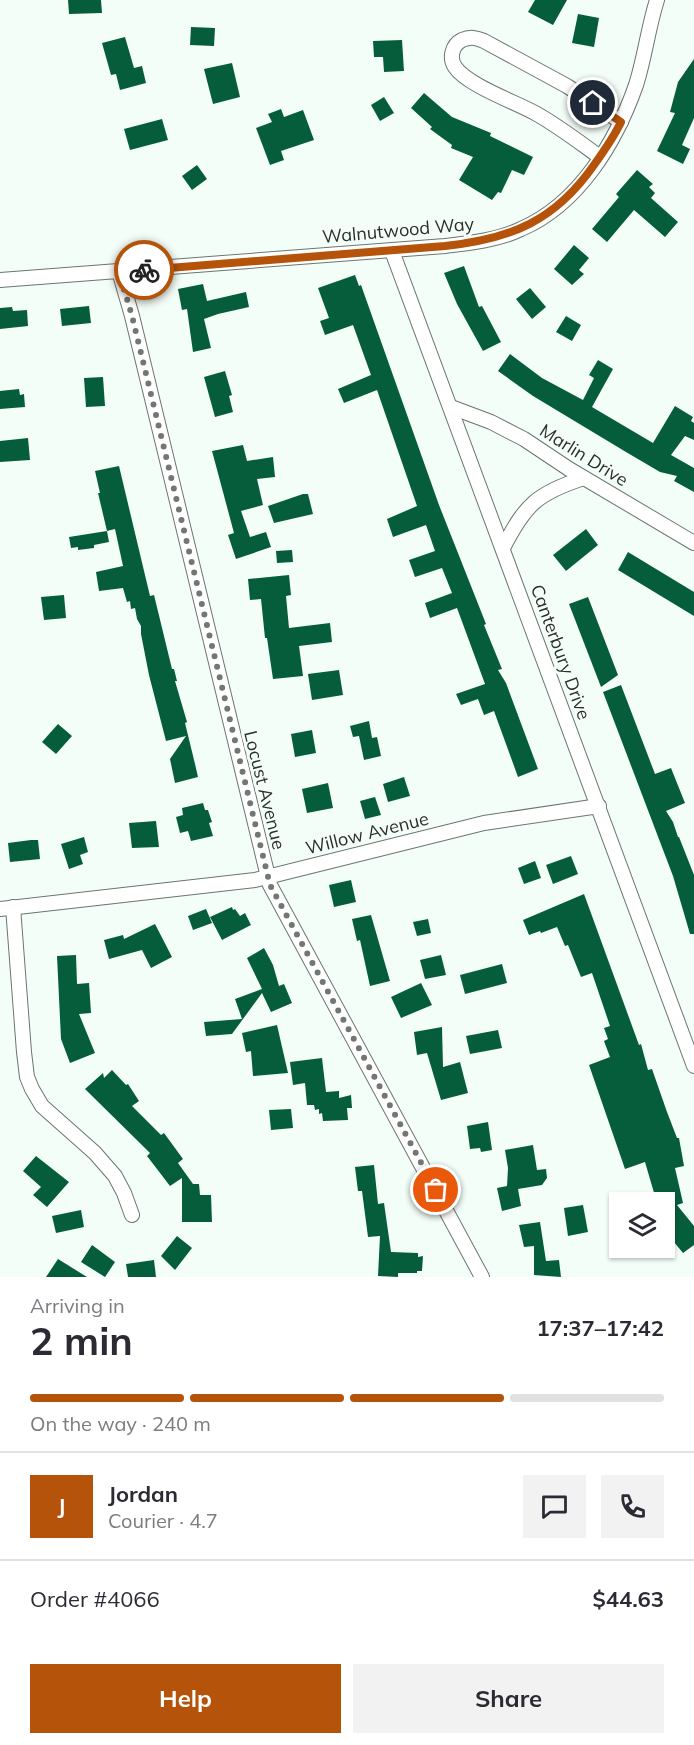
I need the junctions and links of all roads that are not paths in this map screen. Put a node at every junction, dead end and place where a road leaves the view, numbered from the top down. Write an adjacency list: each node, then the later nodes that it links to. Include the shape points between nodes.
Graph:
1 (657, 0): 2 (street, Walnutwood Way, via 636,84)
2 (621, 122): 3 (street, Walnutwood Way); 3 (street, via 557,80 484,41 472,37 460,41 453,50 455,68 463,75 536,114)
3 (600, 157): 4 (street, Walnutwood Way, via 556,209 521,230 471,243)
4 (392, 251): 5 (street, Walnutwood Way); 7 (street, Canterbury Drive)
5 (119, 272): 6 (street, Walnutwood Way); 12 (street, Locust Avenue)
6 (0, 280)
7 (451, 407): 8 (street, Marlin Drive, via 516,435); 10 (street, Canterbury Drive)
8 (584, 478): 9 (street, Marlin Drive); 10 (street, via 540,496 528,507)
9 (694, 543)
10 (503, 548): 11 (street, Canterbury Drive)
11 (598, 806): 12 (street, Willow Avenue, via 484,823); 14 (street, Canterbury Drive)
12 (268, 877): 13 (street, Willow Avenue); 16 (street, Locust Avenue)
13 (7, 908): 15 (street, via 27,1077 42,1106 115,1176)
14 (694, 1066)
15 (132, 1215)
16 (482, 1277)

